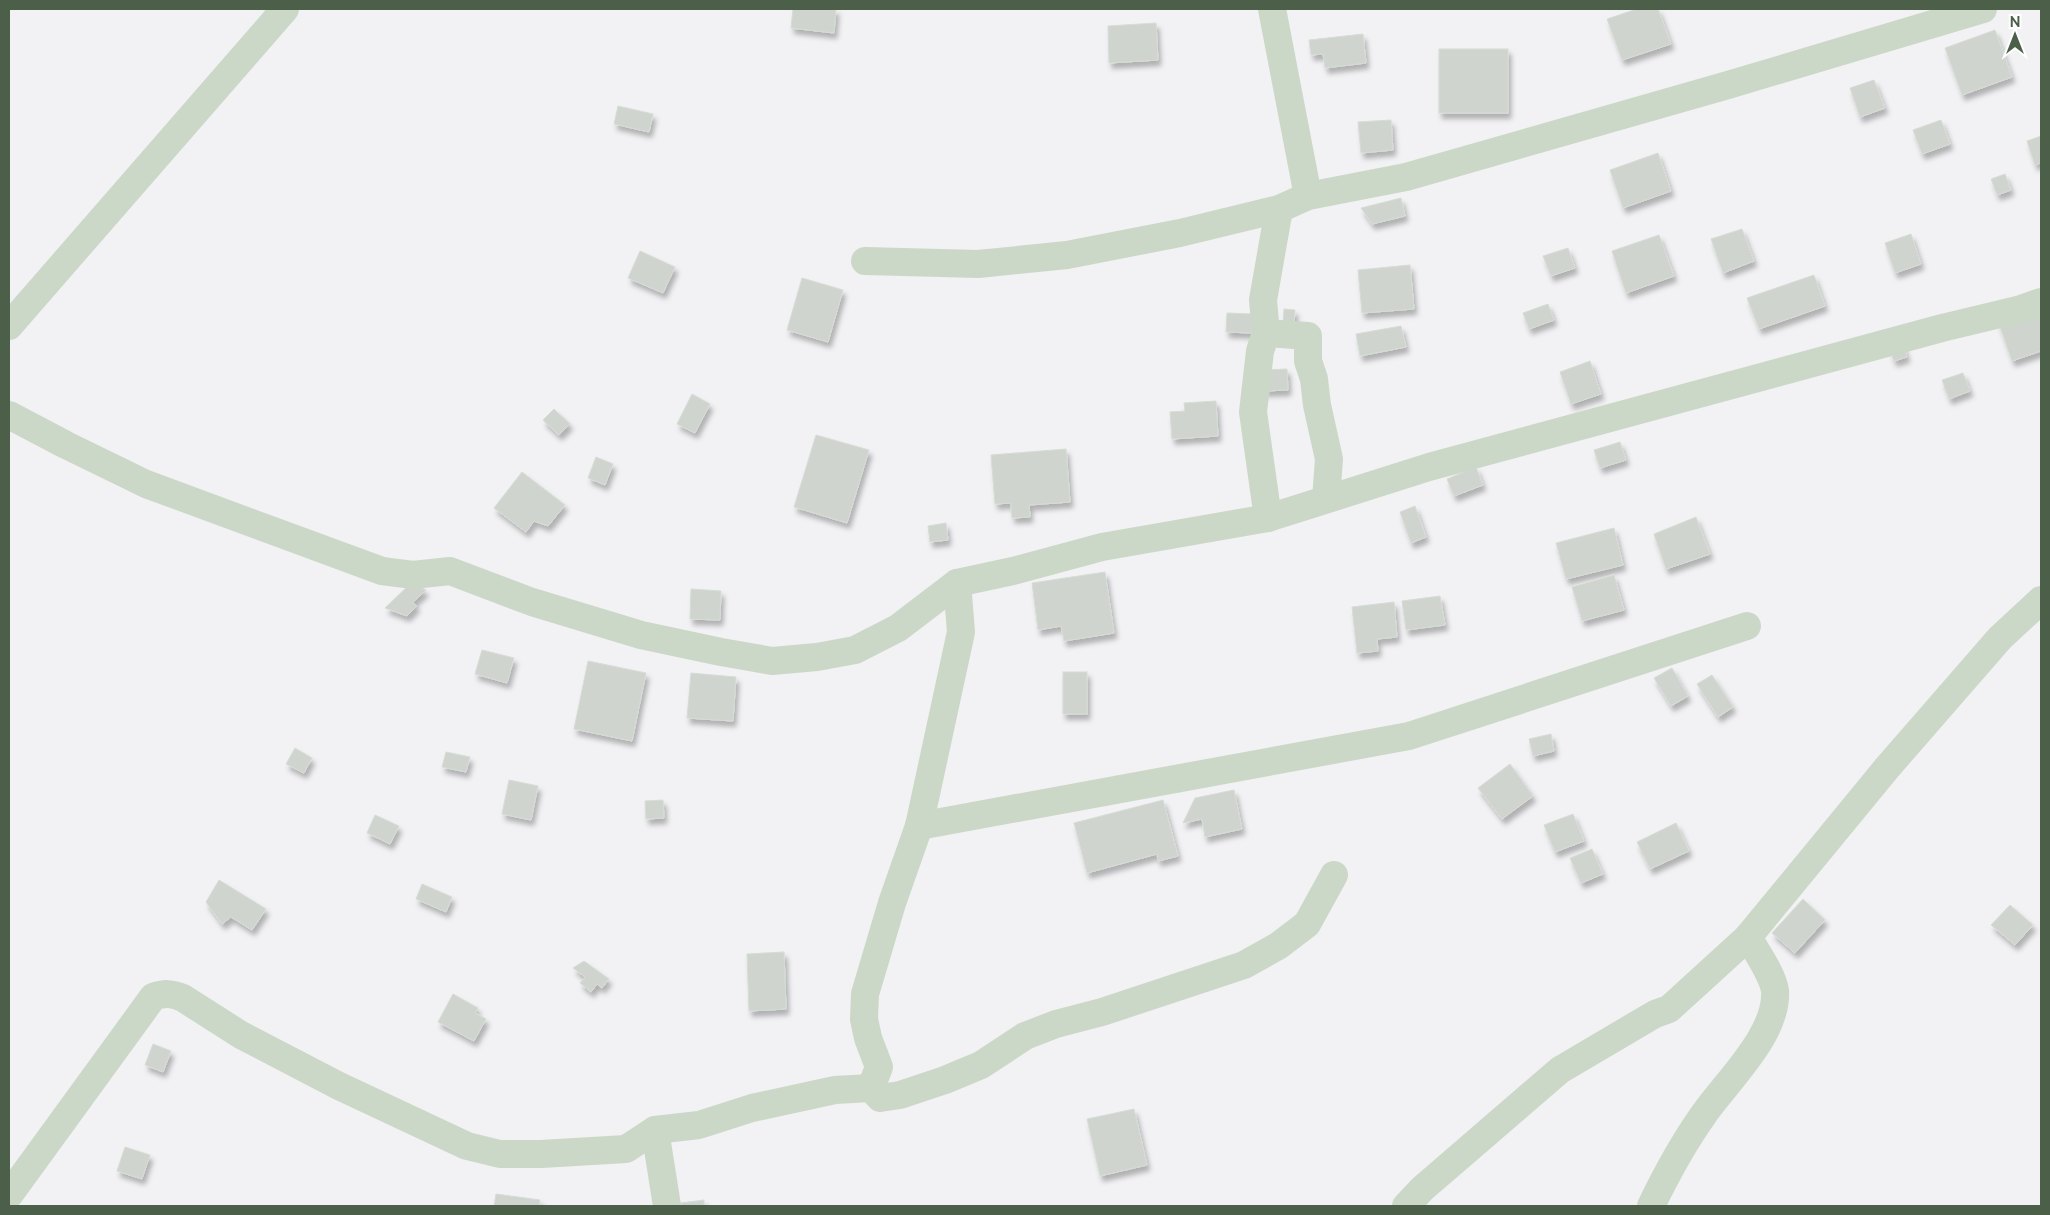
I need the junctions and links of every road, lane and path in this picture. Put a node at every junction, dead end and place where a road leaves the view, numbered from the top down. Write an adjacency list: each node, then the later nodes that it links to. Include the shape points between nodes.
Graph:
1 (284, 9): 8 (street)
2 (1272, 9): 4 (street)
3 (1982, 9): 4 (street, via 1406,177)
4 (1308, 196): 5 (street)
5 (1279, 209): 6 (street, via 1067,255 978,264); 9 (street, via 1263,300)
6 (865, 261)
7 (2041, 302): 11 (street, via 1439,464)
8 (9, 326)
9 (1266, 333): 11 (street, via 1308,336 1308,361 1329,459); 12 (street, via 1260,351 1253,412)
10 (9, 415): 13 (street, via 146,484 382,571 413,575 450,571 532,602 623,629 721,652 772,661 855,650 898,628)
11 (1326, 499): 12 (street)
12 (1268, 518): 13 (street, via 1102,547)
13 (957, 583): 16 (street, via 960,632)
14 (2041, 600): 18 (street, via 2000,638)
15 (1747, 626): 16 (street, via 1408,736)
16 (919, 826): 19 (street, via 865,994 864,1019 879,1067)
17 (1334, 875): 19 (street, via 1307,924 1244,966 1048,1027 1018,1040 981,1065 920,1089 880,1098)
18 (1748, 937): 23 (street, via 1669,1009 1560,1070); 24 (street, via 1775,990 1775,1005 1769,1024 1732,1080 1704,1113)
19 (871, 1088): 20 (street, via 835,1090 752,1108 699,1125)
20 (655, 1130): 21 (street, via 626,1149 500,1154 467,1146 249,1040 175,994 163,993 153,997); 22 (street)
21 (9, 1195)
22 (667, 1206)
23 (1406, 1206)
24 (1651, 1206)

